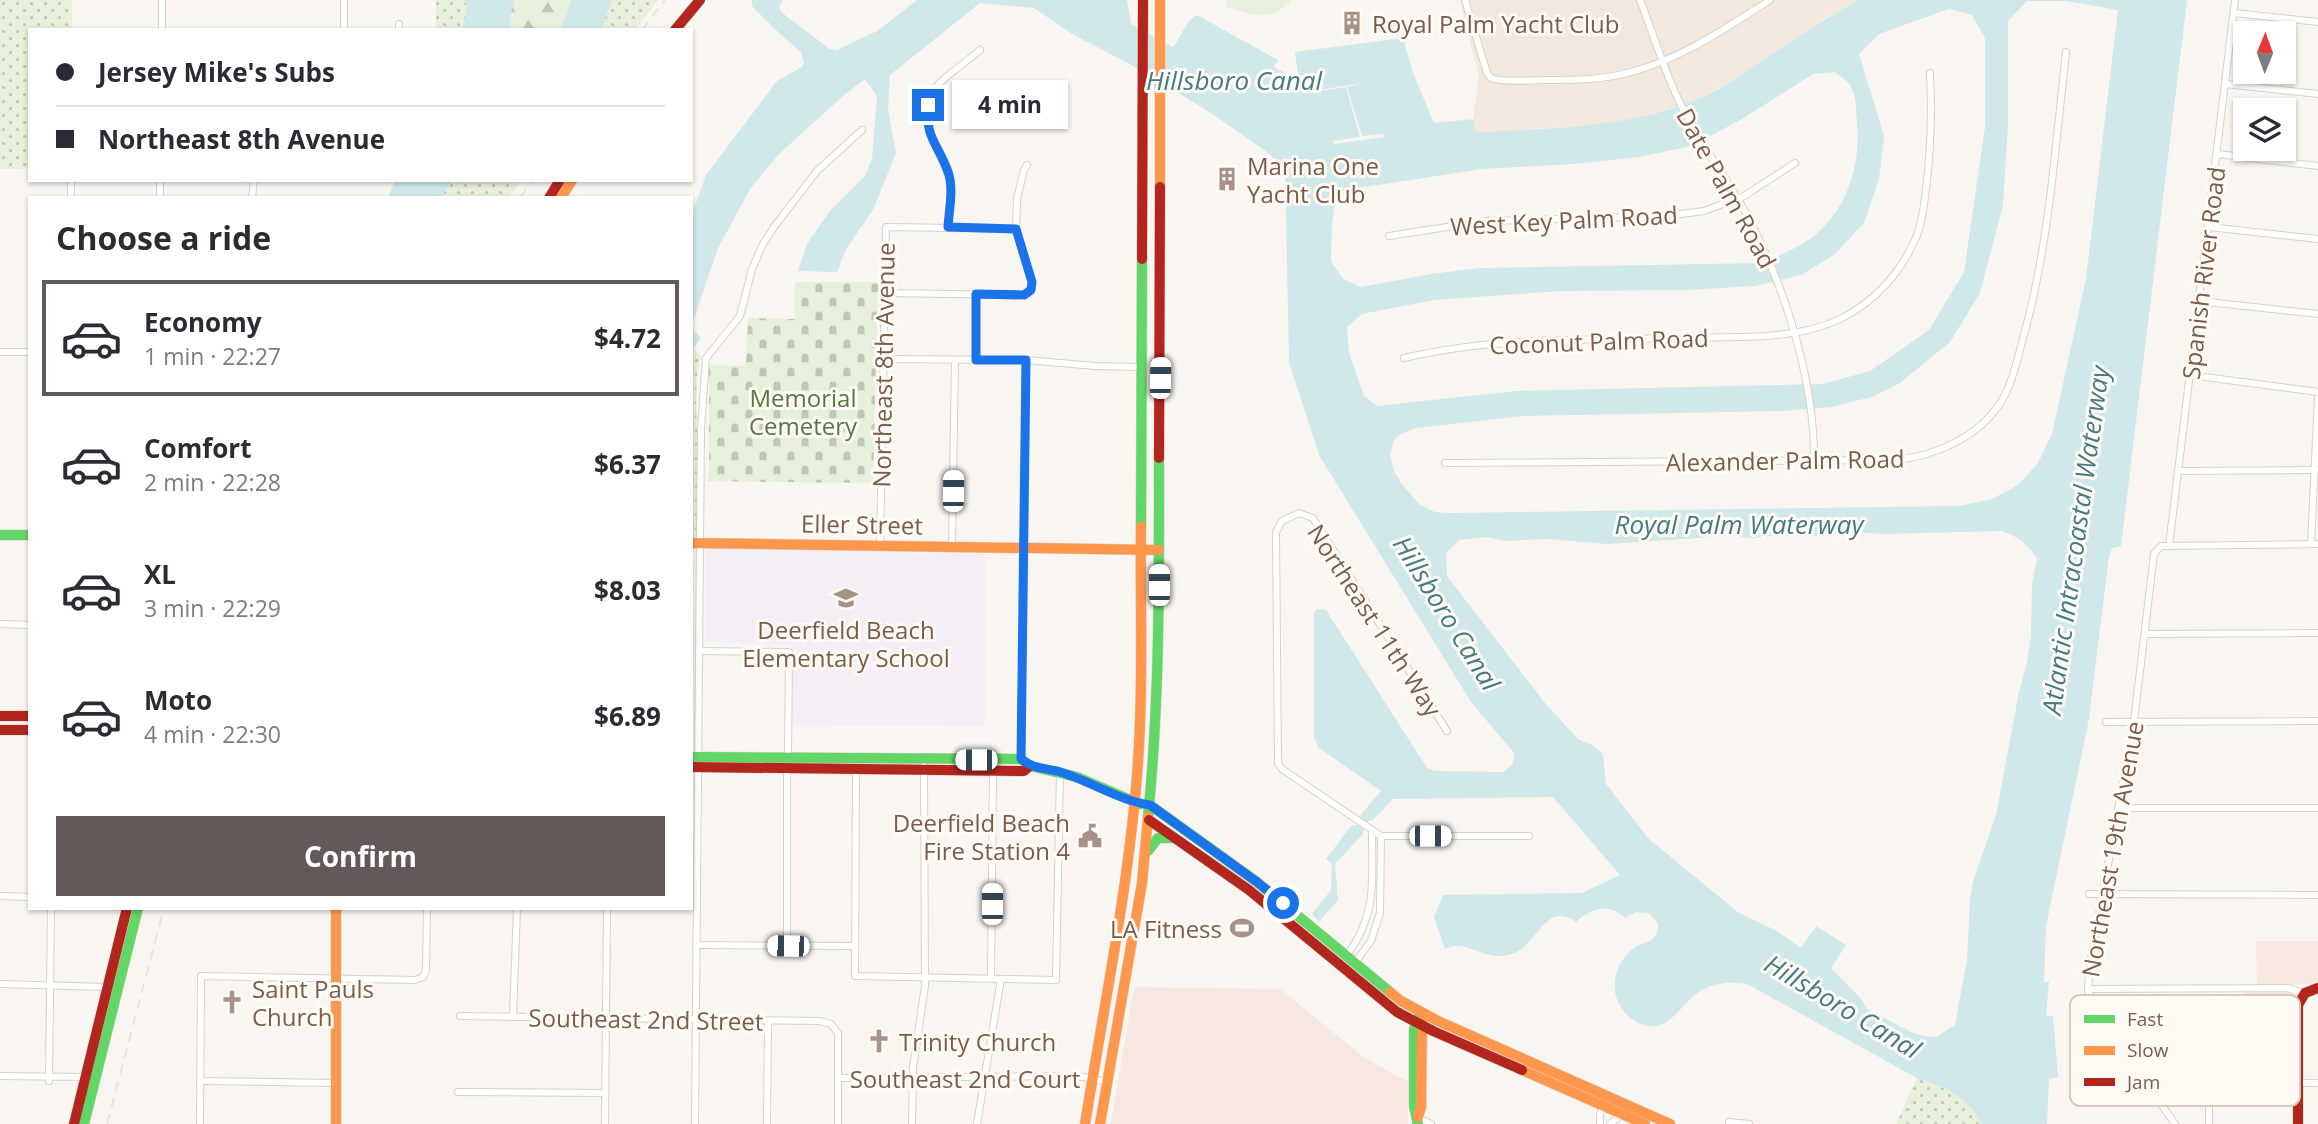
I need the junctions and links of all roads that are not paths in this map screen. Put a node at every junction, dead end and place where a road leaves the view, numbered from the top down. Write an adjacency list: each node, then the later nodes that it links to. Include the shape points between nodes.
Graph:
1 (162, 0): 12 (street)
2 (344, 0): 13 (street)
3 (700, 0): 14 (main road)
4 (1143, 0): 32 (main road)
5 (1160, 0): 33 (main road)
6 (1465, 0): 17 (street, via 1491,78 1593,79)
7 (1640, 0): 17 (street, Date Palm Road)
8 (1770, 0): 17 (street, via 1711,38)
9 (2235, 0): 10 (street, Spanish River Road)
10 (2234, 13): 11 (street); 19 (street, Spanish River Road)
11 (2318, 22)
12 (162, 28)
13 (344, 28)
14 (679, 28)
15 (980, 50): 27 (street, via 940,84 928,105 931,139 949,172)
16 (2066, 52): 54 (street, Alexander Palm Road, via 2042,256 2028,323 2002,400 1973,430 1938,451 1897,460)
17 (1663, 61): 26 (street, Date Palm Road, via 1690,123)
18 (1930, 73): 40 (street, Coconut Palm Road, via 1932,118 1923,217 1909,251 1867,304 1839,320)
19 (2225, 84): 20 (street); 22 (street, Spanish River Road)
20 (2318, 94)
21 (862, 130): 60 (street, via 817,171 774,227 752,269 740,316 706,358)
22 (2218, 154): 25 (street); 28 (street, Spanish River Road)
23 (1794, 163): 26 (street, West Key Palm Road)
24 (1027, 165): 29 (street, via 1017,199)
25 (2318, 166)
26 (1738, 200): 30 (street, West Key Palm Road, via 1685,214 1486,221); 40 (street, Date Palm Road, via 1765,252)
27 (948, 227): 29 (street); 35 (street, Northeast 8th Avenue, via 886,227)
28 (2209, 227): 31 (street); 37 (street, Spanish River Road)
29 (1016, 229): 36 (street, via 1031,290 1024,295)
30 (1389, 236)
31 (2318, 239)
32 (1142, 257): 33 (main road, via 1149,272); 34 (main road)
33 (1160, 280): 38 (main road)
34 (1142, 288): 38 (main road, via 1153,294); 48 (main road)
35 (885, 293): 36 (street); 44 (street, Northeast 8th Avenue)
36 (976, 294): 46 (street)
37 (2199, 301): 39 (street); 49 (street, Spanish River Road)
38 (1160, 312): 53 (main road)
39 (2318, 314)
40 (1795, 333): 43 (street, Coconut Palm Road, via 1501,344); 54 (street, Date Palm Road)
41 (0, 352): 42 (street)
42 (28, 352)
43 (1404, 358)
44 (884, 359): 45 (street); 62 (street, Northeast 8th Avenue)
45 (955, 360): 46 (street); 63 (street)
46 (976, 360): 47 (street)
47 (1026, 360): 48 (street); 65 (street)
48 (1142, 367): 52 (main road)
49 (2190, 375): 50 (street); 57 (street, Spanish River Road)
50 (2318, 392)
51 (2318, 398): 56 (street)
52 (1142, 403): 53 (main road, via 1149,418); 66 (main road)
53 (1159, 424): 67 (main road)
54 (1814, 461): 55 (street, Alexander Palm Road)
55 (1445, 463)
56 (2315, 470): 57 (street); 61 (street)
57 (2179, 471): 64 (street, Spanish River Road)
58 (0, 535): 59 (main road)
59 (28, 535)
60 (696, 544): 62 (main road, Eller Street); 72 (street)
61 (2315, 544): 64 (street)
62 (880, 546): 63 (main road, Eller Street)
63 (952, 546): 65 (main road, Eller Street)
64 (2169, 546): 71 (street, Northeast 19th Avenue, via 2157,548 2154,554)
65 (1024, 548): 66 (main road, Eller Street); 83 (street)
66 (1142, 550): 67 (main road, Eller Street); 90 (main road)
67 (1159, 550): 91 (main road, via 1158,684)
68 (0, 624): 69 (street)
69 (28, 625)
70 (2318, 633): 71 (street)
71 (2145, 634): 77 (street, Northeast 19th Avenue)
72 (700, 651): 82 (street); 84 (street, via 789,652)
73 (0, 716): 74 (main road)
74 (28, 716)
75 (2318, 721): 77 (street)
76 (2106, 722): 77 (street)
77 (2134, 722): 92 (street, Northeast 19th Avenue)
78 (0, 730): 79 (main road)
79 (28, 730)
80 (1447, 731): 95 (street, Northeast 11th Way, via 1313,518 1299,513 1282,521 1276,532 1278,763)
81 (823, 759): 84 (main road); 85 (main road); 86 (main road)
82 (695, 762): 84 (main road); 117 (street)
83 (1025, 763): 85 (main road); 88 (main road, via 1024,771); 89 (main road)
84 (788, 764): 86 (main road); 118 (street)
85 (924, 765): 87 (main road); 88 (main road); 123 (street)
86 (811, 769): 87 (main road)
87 (856, 770): 119 (street)
88 (993, 771): 124 (street)
89 (1059, 772): 90 (main road); 125 (street, via 1056,980)
90 (1134, 803): 91 (main road); 94 (main road); 144 (main road)
91 (1150, 805): 94 (main road); 102 (main road)
92 (2119, 808): 93 (street); 104 (street, Northeast 19th Avenue)
93 (2318, 808)
94 (1149, 820): 98 (main road); 99 (main road)
95 (1370, 828): 96 (street, Northeast 11th Way); 100 (street)
96 (1381, 836): 97 (street); 101 (street)
97 (1529, 836)
98 (1174, 838): 99 (main road, via 1158,838); 102 (main road, via 1231,877)
99 (1146, 854): 145 (main road)
100 (1372, 883): 101 (street); 115 (street)
101 (1381, 883): 116 (street)
102 (1253, 886): 120 (main road); 121 (main road, via 1272,894)
103 (2089, 894): 104 (street)
104 (2103, 894): 105 (street); 130 (street, Northeast 19th Avenue)
105 (2318, 895)
106 (0, 896): 107 (street)
107 (28, 897)
108 (51, 910): 127 (street)
109 (126, 910): 128 (main road)
110 (137, 910): 141 (main road)
111 (336, 910): 122 (main road)
112 (427, 910): 122 (street, via 423,977)
113 (517, 910): 135 (street)
114 (607, 910): 136 (street)
115 (1367, 922): 116 (street); 121 (street)
116 (1376, 927): 121 (street, via 1371,941)
117 (696, 945): 118 (street); 137 (street)
118 (788, 946): 119 (street)
119 (855, 946): 123 (street, via 855,976)
120 (1329, 956): 121 (main road, via 1345,964); 138 (main road, via 1376,996)
121 (1350, 960): 138 (main road)
122 (336, 978): 148 (street, via 201,976); 149 (main road)
123 (923, 978): 124 (street); 147 (street)
124 (991, 978): 125 (street)
125 (1001, 979): 142 (street)
126 (0, 984): 127 (street)
127 (50, 985): 128 (street); 146 (street)
128 (107, 987): 141 (main road)
129 (2318, 988): 131 (main road)
130 (2088, 989): 131 (street, via 2287,988); 132 (street, Northeast 19th Avenue)
131 (2305, 993): 133 (main road)
132 (2090, 995)
133 (2300, 1001)
134 (460, 1016): 135 (street, Southeast 2nd Street)
135 (513, 1017): 136 (street, Southeast 2nd Street)
136 (606, 1018): 137 (street, Southeast 2nd Street); 154 (street)
137 (696, 1020): 139 (street, Southeast 2nd Street); 168 (street)
138 (1419, 1020): 152 (main road); 155 (main road); 162 (main road)
139 (768, 1021): 143 (street, Southeast 2nd Street, via 831,1024 838,1033); 169 (street)
140 (0, 1076): 146 (street)
141 (91, 1077): 146 (street); 163 (main road); 164 (main road)
142 (984, 1077): 144 (street, Southeast 2nd Court); 147 (street, Southeast 2nd Court); 172 (street)
143 (838, 1078): 147 (street, Southeast 2nd Court); 170 (street)
144 (1093, 1078): 145 (street); 145 (street); 173 (main road)
145 (1108, 1078): 174 (main road)
146 (49, 1079)
147 (912, 1079): 171 (street)
148 (200, 1081): 149 (street); 165 (street)
149 (336, 1083): 166 (main road)
150 (2300, 1083): 151 (street)
151 (2318, 1083)
152 (1570, 1091): 155 (main road, via 1597,1097); 156 (main road)
153 (458, 1092): 154 (street)
154 (606, 1093): 167 (street)
155 (1601, 1093): 161 (main road)
156 (1604, 1106): 160 (main road); 161 (main road, via 1617,1104); 176 (street)
157 (2163, 1106): 181 (street, Northeast 19th Avenue)
158 (2209, 1106): 182 (street)
159 (2298, 1106): 183 (main road)
160 (1622, 1114): 161 (main road); 177 (street)
161 (1648, 1120): 178 (main road)
162 (1418, 1121): 175 (street)
163 (74, 1124)
164 (84, 1124)
165 (200, 1124)
166 (336, 1124)
167 (605, 1124)
168 (695, 1124)
169 (767, 1124)
170 (838, 1124)
171 (912, 1124)
172 (977, 1124)
173 (1085, 1124)
174 (1100, 1124)
175 (1431, 1124)
176 (1600, 1124)
177 (1610, 1124)
178 (1670, 1124)
179 (1728, 1124): 180 (street)
180 (1749, 1124)
181 (2175, 1124)
182 (2209, 1124)
183 (2298, 1124)

